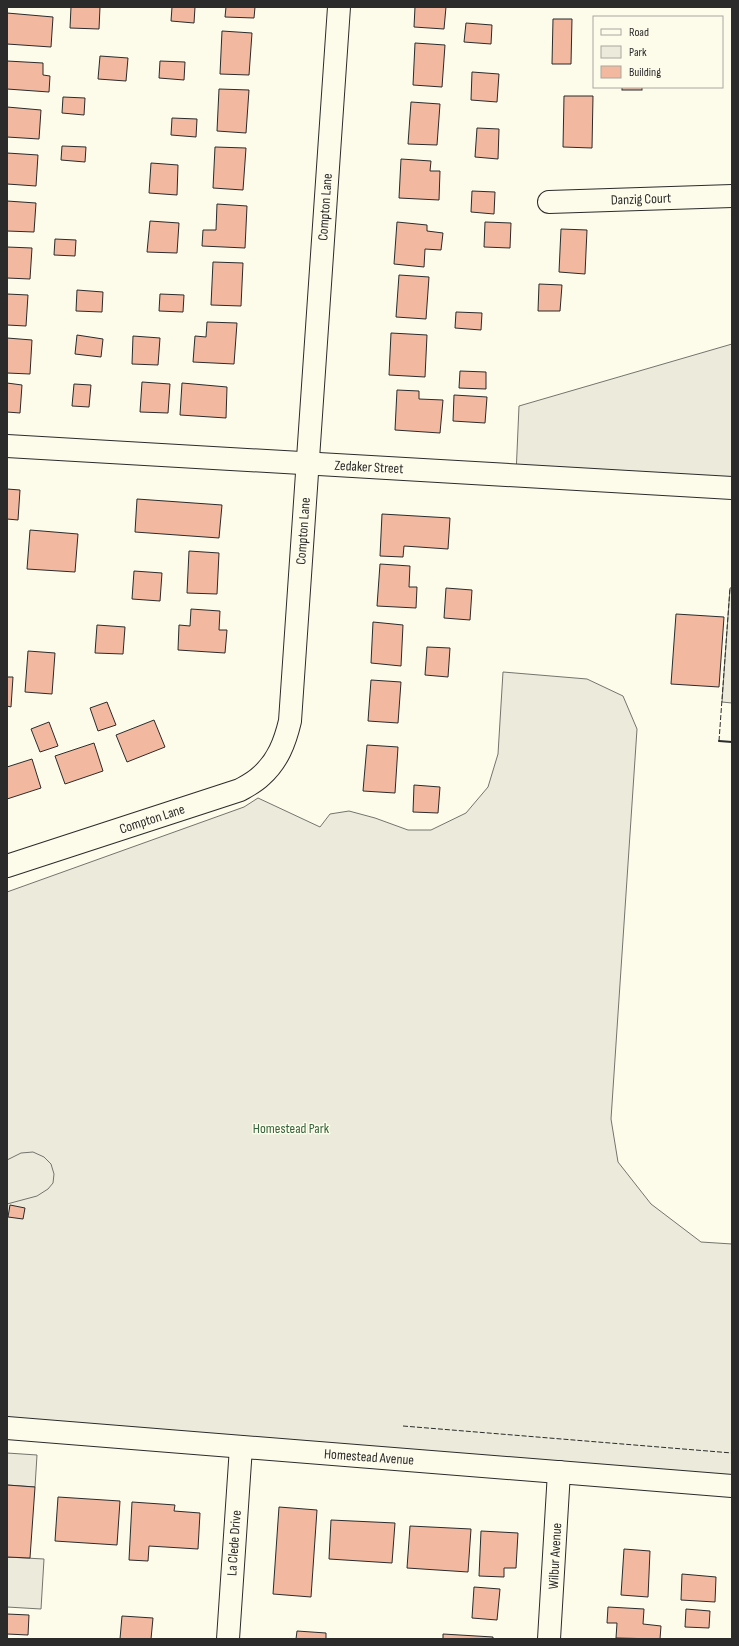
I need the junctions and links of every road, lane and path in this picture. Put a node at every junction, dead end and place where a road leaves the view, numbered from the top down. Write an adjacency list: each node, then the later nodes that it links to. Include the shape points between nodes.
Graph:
1 (339, 7): 5 (street, Compton Lane)
2 (732, 196): 3 (street, Danzig Court)
3 (549, 202)
4 (7, 446): 5 (street, Zedaker Street)
5 (307, 464): 6 (street, Zedaker Street); 7 (street, Compton Lane, via 290,721 285,742 276,759 261,777 240,790)
6 (732, 488)
7 (7, 866)
8 (7, 1428): 9 (street, Homestead Avenue)
9 (241, 1447): 10 (street, Homestead Avenue); 12 (street, La Clede Drive)
10 (560, 1472): 11 (street, Homestead Avenue); 13 (street, Wilbur Avenue)
11 (732, 1486)
12 (228, 1639)
13 (549, 1639)

